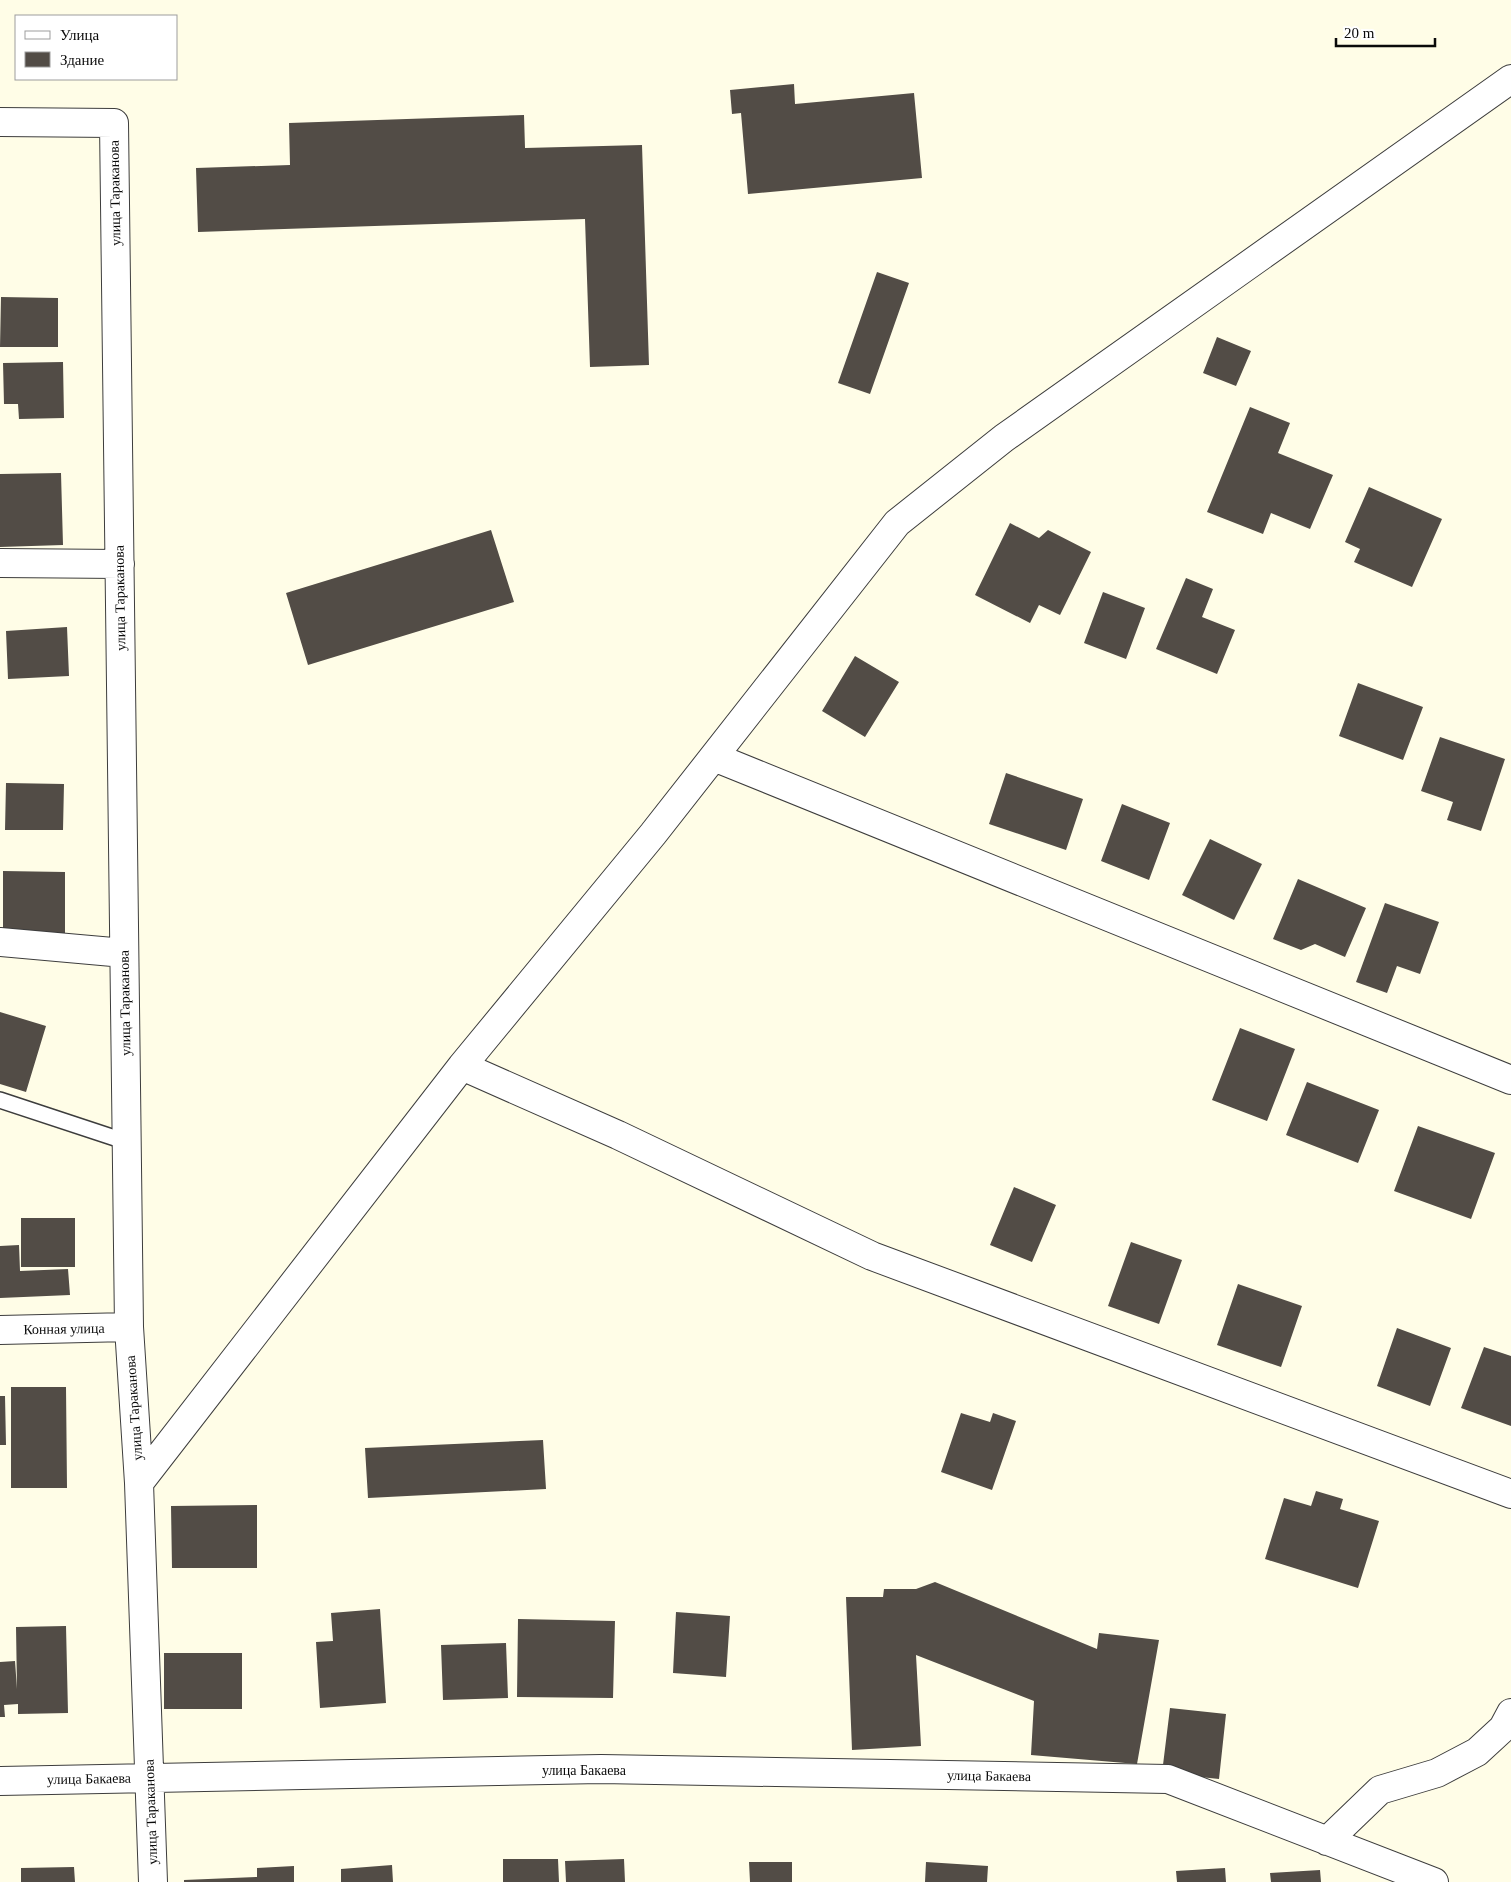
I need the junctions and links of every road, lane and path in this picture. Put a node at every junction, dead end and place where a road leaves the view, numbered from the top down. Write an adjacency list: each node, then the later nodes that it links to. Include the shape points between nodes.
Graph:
1 (1511, 79): 5 (street, via 1004,438 897,522)
2 (0, 122): 4 (street, улица Тараканова, via 114,123)
3 (0, 563): 4 (street)
4 (120, 564): 7 (street, улица Тараканова)
5 (714, 757): 8 (street); 9 (street)
6 (0, 942): 7 (street)
7 (124, 953): 11 (street, улица Тараканова)
8 (462, 1066): 14 (street); 15 (street, via 618,1135 872,1256)
9 (1511, 1080)
10 (0, 1100): 11 (lane)
11 (127, 1142): 12 (street, улица Тараканова)
12 (129, 1327): 13 (street, Конная улица); 14 (street, улица Тараканова)
13 (0, 1330)
14 (139, 1483): 17 (street, улица Тараканова)
15 (1511, 1494)
16 (1511, 1713): 19 (street, via 1503,1728 1477,1752 1437,1773 1380,1790)
17 (150, 1777): 18 (street, улица Бакаева); 19 (street, улица Бакаева, via 600,1769 1168,1779); 20 (street, улица Тараканова)
18 (0, 1781)
19 (1327, 1841): 21 (street)
20 (153, 1882)
21 (1434, 1882)

